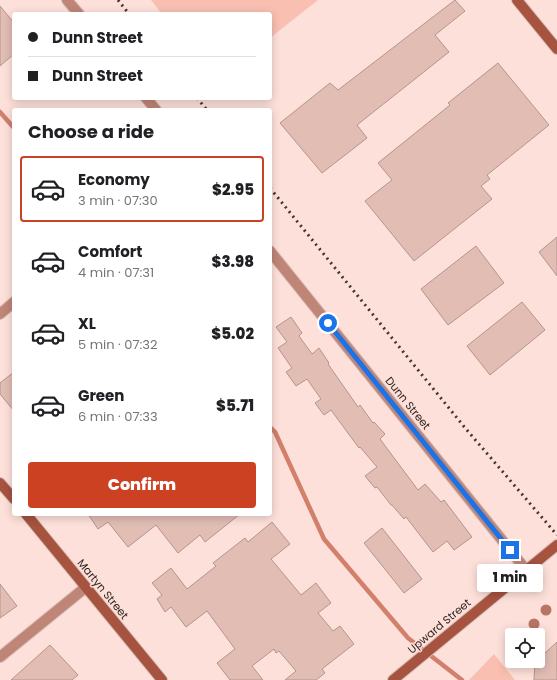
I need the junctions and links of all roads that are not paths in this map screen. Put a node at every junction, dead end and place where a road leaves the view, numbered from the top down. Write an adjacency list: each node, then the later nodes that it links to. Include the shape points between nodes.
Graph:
1 (67, 0): 3 (street)
2 (517, 0): 4 (street)
3 (76, 12)
4 (557, 49)
5 (148, 100): 6 (street)
6 (154, 108)
7 (272, 253): 14 (street, Dunn Street)
8 (12, 304): 9 (street)
9 (0, 314)
10 (0, 482): 11 (street)
11 (12, 497)
12 (28, 516): 15 (street, Martyn Street)
13 (557, 545): 14 (street, Upward Street)
14 (526, 570): 18 (street, Upward Street)
15 (86, 587): 16 (street); 17 (street, Martyn Street)
16 (0, 657)
17 (162, 680)
18 (393, 680)

